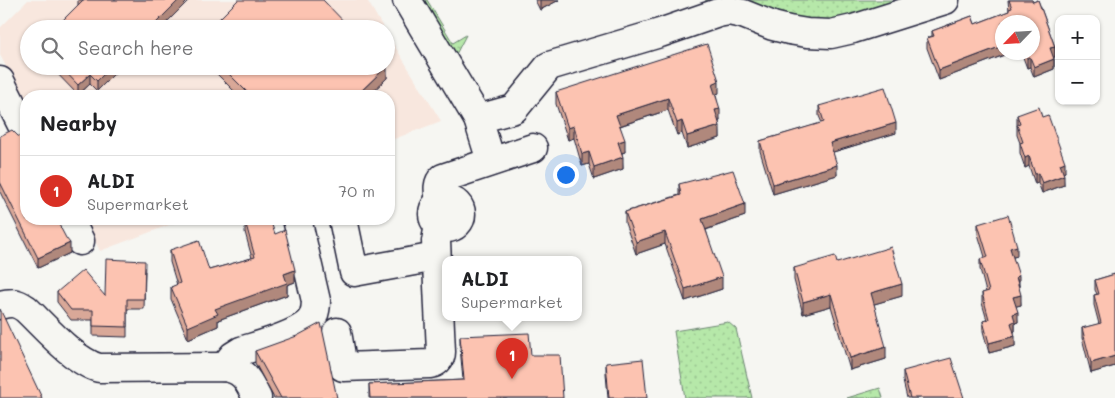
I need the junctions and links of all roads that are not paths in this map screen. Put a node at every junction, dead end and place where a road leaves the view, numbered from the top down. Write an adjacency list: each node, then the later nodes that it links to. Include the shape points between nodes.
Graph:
1 (407, 0): 4 (street)
2 (945, 0): 4 (street, via 831,34 789,30 743,14 718,13 549,66 514,109)
3 (0, 80): 5 (street)
4 (478, 120): 7 (street)
5 (20, 121)
6 (533, 148): 7 (street)
7 (491, 161): 10 (street, via 439,181)
8 (298, 225): 13 (street, via 316,301 313,317 295,332 241,352)
9 (344, 225): 10 (street, via 354,272)
10 (436, 257): 12 (street, via 441,352 436,362 343,367)
11 (0, 305): 13 (street, via 19,304 68,350 99,368)
12 (337, 332)
13 (224, 367): 14 (street, via 240,372)
14 (258, 398)

